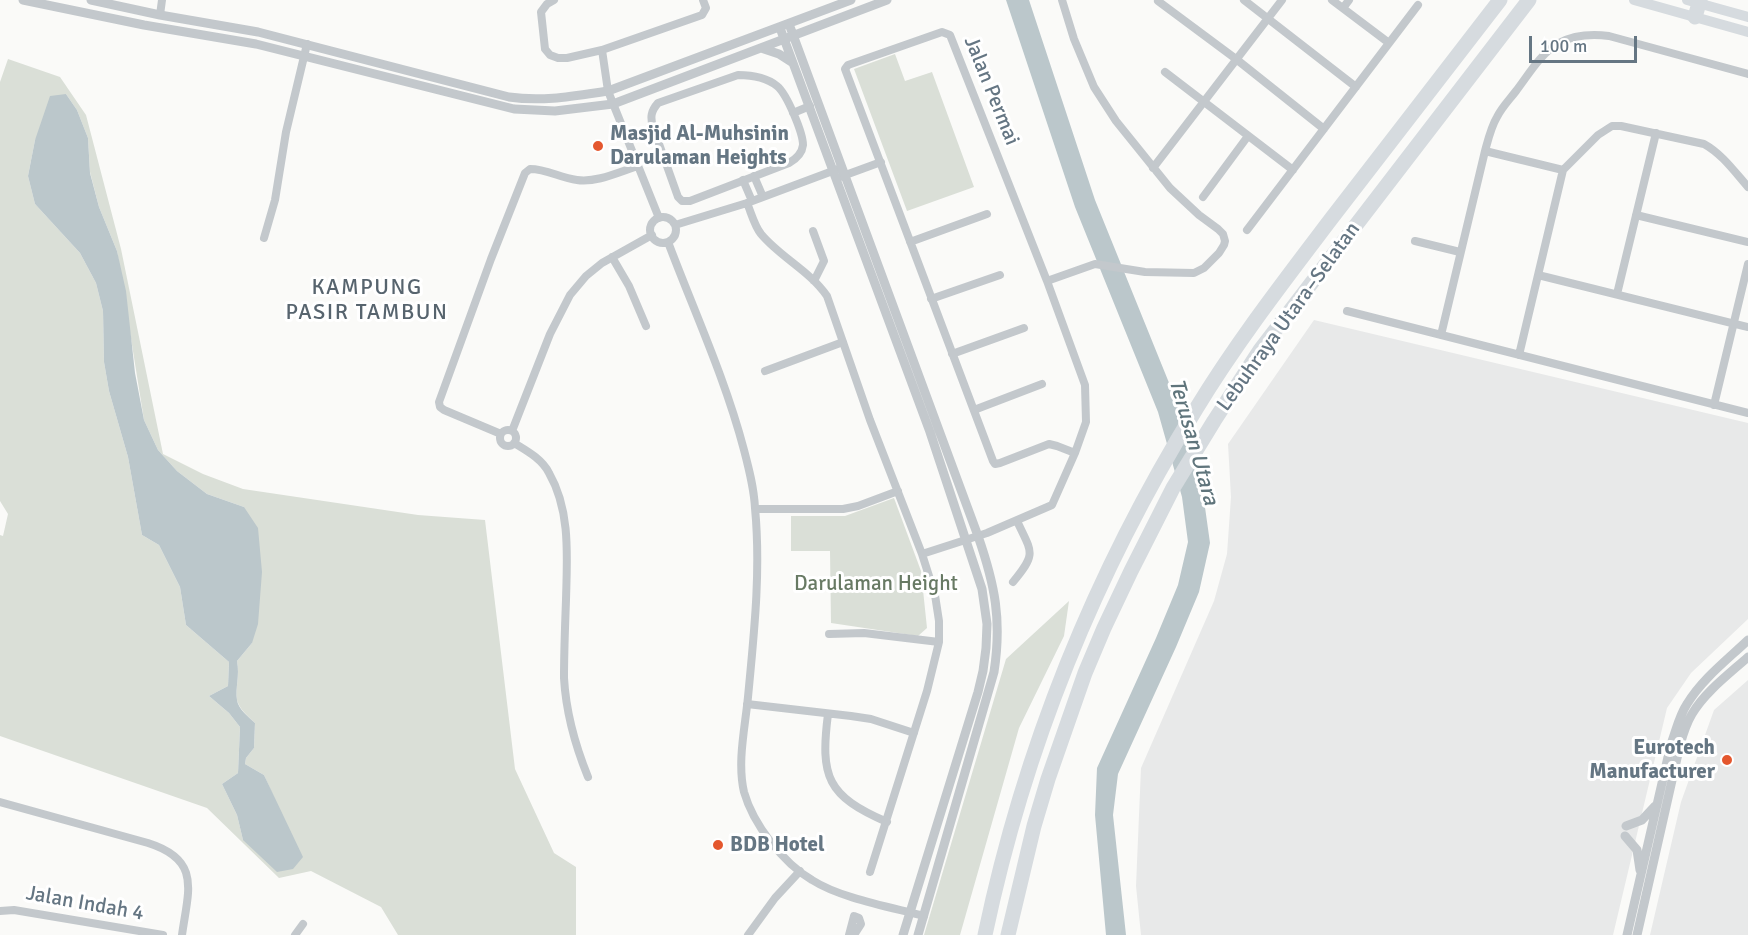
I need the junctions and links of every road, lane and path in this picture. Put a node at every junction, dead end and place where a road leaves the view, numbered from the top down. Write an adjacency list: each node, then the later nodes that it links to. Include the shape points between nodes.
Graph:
1 (23, 0): 17 (street)
2 (91, 0): 21 (street)
3 (162, 0): 21 (street)
4 (554, 0): 30 (street, via 541,12 545,49 550,55 567,58)
5 (703, 0): 30 (street, via 706,8 702,15)
6 (851, 0): 24 (street)
7 (887, 0): 26 (street)
8 (1062, 0): 48 (street, via 1094,87)
9 (1244, 0): 23 (street)
10 (1281, 0): 23 (street)
11 (1332, 0): 20 (street)
12 (1349, 0): 20 (street)
13 (1500, 0): 130 (highway, Lebuhraya Utara–Selatan, via 1283,283 1197,407 1159,471 1100,586 1047,713 999,870)
14 (1529, 0): 131 (highway, Lebuhraya Utara–Selatan, via 1278,325 1173,488 1113,609 1061,739)
15 (1634, 0): 19 (main road)
16 (1158, 1): 32 (street)
17 (49, 3): 31 (street)
18 (1418, 4): 27 (street)
19 (1692, 5): 22 (main road); 25 (main road)
20 (1343, 8): 27 (street)
21 (160, 15): 28 (street)
22 (1748, 17)
23 (1268, 18): 32 (street); 36 (street)
24 (785, 26): 26 (street); 37 (street)
25 (1748, 32)
26 (789, 37): 29 (street); 33 (street); 51 (street)
27 (1389, 43): 36 (street)
28 (307, 44): 31 (street); 37 (street, via 509,97 550,99)
29 (761, 48): 33 (street); 39 (street)
30 (602, 50): 37 (street)
31 (304, 56): 39 (street, via 514,109 555,111); 65 (street)
32 (1236, 59): 38 (street); 42 (street)
33 (795, 65): 40 (street)
34 (1165, 72): 38 (street)
35 (1748, 74): 45 (street, via 1609,36 1593,34 1562,42 1541,58 1497,117)
36 (1356, 87): 42 (street)
37 (608, 92): 39 (street)
38 (1203, 102): 44 (street); 48 (street)
39 (613, 104): 47 (street)
40 (810, 106): 41 (street); 51 (street)
41 (793, 113): 52 (street, via 803,145 799,156); 53 (street, via 778,86 748,75 658,103 652,110 653,128 680,199 690,201)
42 (1324, 129): 49 (street)
43 (1656, 133): 50 (street, via 1612,126); 54 (street, via 1715,150); 59 (street)
44 (1248, 136): 49 (street); 56 (street)
45 (1485, 152): 50 (street); 70 (street)
46 (880, 162): 51 (street); 68 (street, Jalan Permai); 76 (street, Jalan Permai, via 846,67 946,32)
47 (638, 166): 60 (street); 94 (street, via 584,181 541,169 525,173 439,402 444,411)
48 (1153, 168): 76 (street, via 1190,208 1223,234 1224,245 1219,253 1194,273 1135,271 1095,264)
49 (1293, 170): 62 (street)
50 (1563, 170): 74 (street)
51 (840, 173): 55 (street); 100 (street); 101 (street)
52 (754, 176): 53 (street); 55 (street)
53 (743, 180): 57 (street)
54 (1748, 187)
55 (763, 197): 57 (street)
56 (1203, 197)
57 (750, 202): 61 (street); 75 (street, via 760,233)
58 (987, 214): 68 (street)
59 (1636, 215): 69 (street); 77 (street)
60 (659, 218): 61 (street, via 670,219); 64 (street, via 652,224)
61 (675, 225): 67 (street, via 676,233)
62 (1247, 230)
63 (813, 231): 75 (street, via 824,261)
64 (652, 235): 67 (street, via 657,241); 71 (street)
65 (264, 238)
66 (1415, 241): 70 (street)
67 (668, 242): 98 (street, via 728,395)
68 (910, 242): 78 (street, Jalan Permai)
69 (1748, 242)
70 (1460, 252): 84 (street)
71 (612, 257): 81 (street); 93 (street, via 586,276 565,304)
72 (1748, 264): 80 (street)
73 (1000, 275): 78 (street)
74 (1538, 275): 77 (street); 87 (street)
75 (814, 281): 85 (street, via 827,296)
76 (1047, 281): 96 (street, Jalan Permai, via 1085,385 1086,422)
77 (1617, 294): 80 (street)
78 (931, 299): 86 (street, Jalan Permai)
79 (1347, 311): 84 (street)
80 (1734, 323): 82 (street); 90 (street)
81 (646, 326)
82 (1748, 327)
83 (1024, 328): 86 (street)
84 (1441, 335): 87 (street)
85 (843, 342): 88 (street); 97 (street)
86 (952, 354): 91 (street, Jalan Permai)
87 (1519, 355): 90 (street)
88 (765, 371)
89 (1042, 384): 91 (street)
90 (1714, 405): 92 (street)
91 (974, 410): 96 (street, Jalan Permai, via 995,464 1049,444)
92 (1748, 413)
93 (512, 431): 94 (street); 95 (street, via 516,435)
94 (501, 434): 95 (street, via 502,444)
95 (514, 443): 111 (street, via 549,471 562,505 567,545 565,696)
96 (1075, 453): 99 (street, Jalan Permai, via 1052,505)
97 (898, 491): 98 (street, via 843,509); 102 (street)
98 (756, 509): 108 (street, via 758,593)
99 (1017, 520): 100 (street, Jalan Permai); 103 (street, via 1030,555)
100 (978, 536): 101 (street, Jalan Permai); 120 (street, via 996,597 998,647 988,695)
101 (966, 539): 102 (street, Jalan Permai); 119 (street, via 982,589 987,624 983,671)
102 (922, 554): 106 (street, via 935,595)
103 (1013, 582)
104 (830, 634): 106 (street, via 864,633)
105 (1748, 640): 113 (street, via 1686,705 1671,744)
106 (939, 642): 110 (street)
107 (1748, 657): 133 (street, via 1709,693 1685,729)
108 (747, 704): 109 (street); 115 (street, via 742,765 745,794 765,833)
109 (828, 714): 110 (street, via 871,719); 114 (street, via 825,758 834,785 856,807)
110 (914, 733): 114 (street)
111 (588, 777)
112 (0, 802): 124 (street, via 169,852 188,875)
113 (1657, 803): 117 (street); 117 (street, via 1625,831 1636,850)
114 (887, 822): 116 (street)
115 (800, 871): 119 (street, via 825,887); 122 (street, via 775,898)
116 (870, 872)
117 (1640, 878): 132 (street)
118 (0, 911): 123 (street, Jalan Indah 4, via 20,910)
119 (909, 912): 120 (street); 128 (street)
120 (924, 916): 129 (street)
121 (303, 924): 125 (street)
122 (751, 934)
123 (163, 935)
124 (182, 935)
125 (295, 935)
126 (849, 935): 127 (street, via 854,916 861,924)
127 (854, 935)
128 (903, 935)
129 (918, 935)
130 (985, 935)
131 (1008, 935)
132 (1627, 935)
133 (1637, 935)

